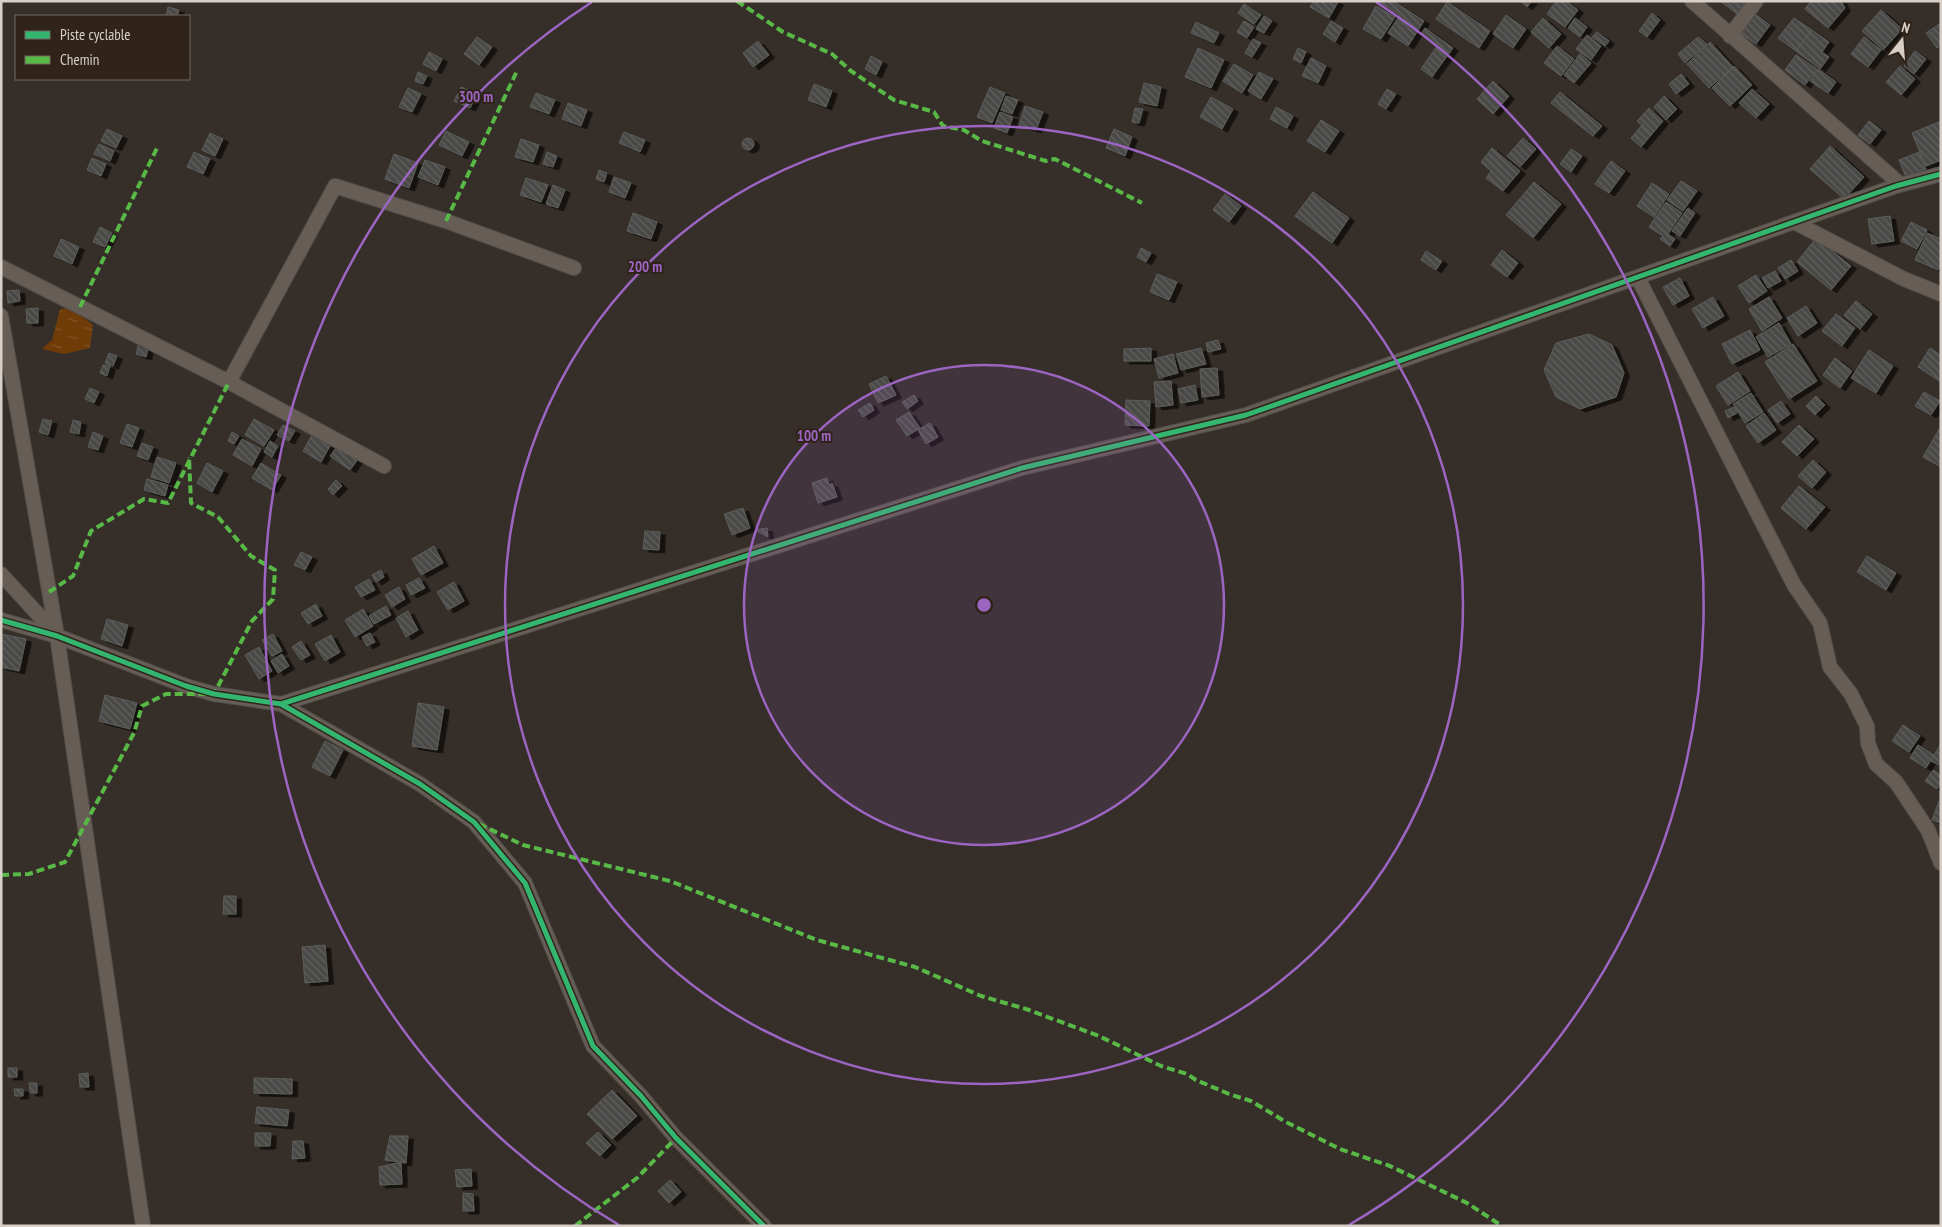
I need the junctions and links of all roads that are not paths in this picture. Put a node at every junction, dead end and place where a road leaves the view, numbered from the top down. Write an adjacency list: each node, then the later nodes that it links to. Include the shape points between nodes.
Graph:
1 (1692, 1): 3 (street)
2 (1756, 1): 3 (street)
3 (1730, 36): 5 (street)
4 (1941, 174): 5 (street)
5 (1900, 184): 6 (street)
6 (1794, 222): 9 (street); 10 (street, via 1904,279)
7 (1, 267): 12 (street)
8 (574, 268): 12 (street, via 446,221 335,186)
9 (1638, 278): 17 (street, via 1246,415 1022,468); 18 (street, via 1794,585 1820,623 1830,668 1851,694 1867,726 1868,743 1876,764 1896,782 1928,830)
10 (1941, 294)
11 (1, 316): 16 (street)
12 (229, 382): 13 (street)
13 (384, 466)
14 (1, 574): 16 (street)
15 (1, 620): 16 (street)
16 (58, 636): 17 (street, via 186,686 214,694); 19 (street)
17 (280, 704): 20 (street, via 420,784 474,822 524,883 593,1046 676,1138)
18 (1941, 863)
19 (144, 1226)
20 (764, 1226)

